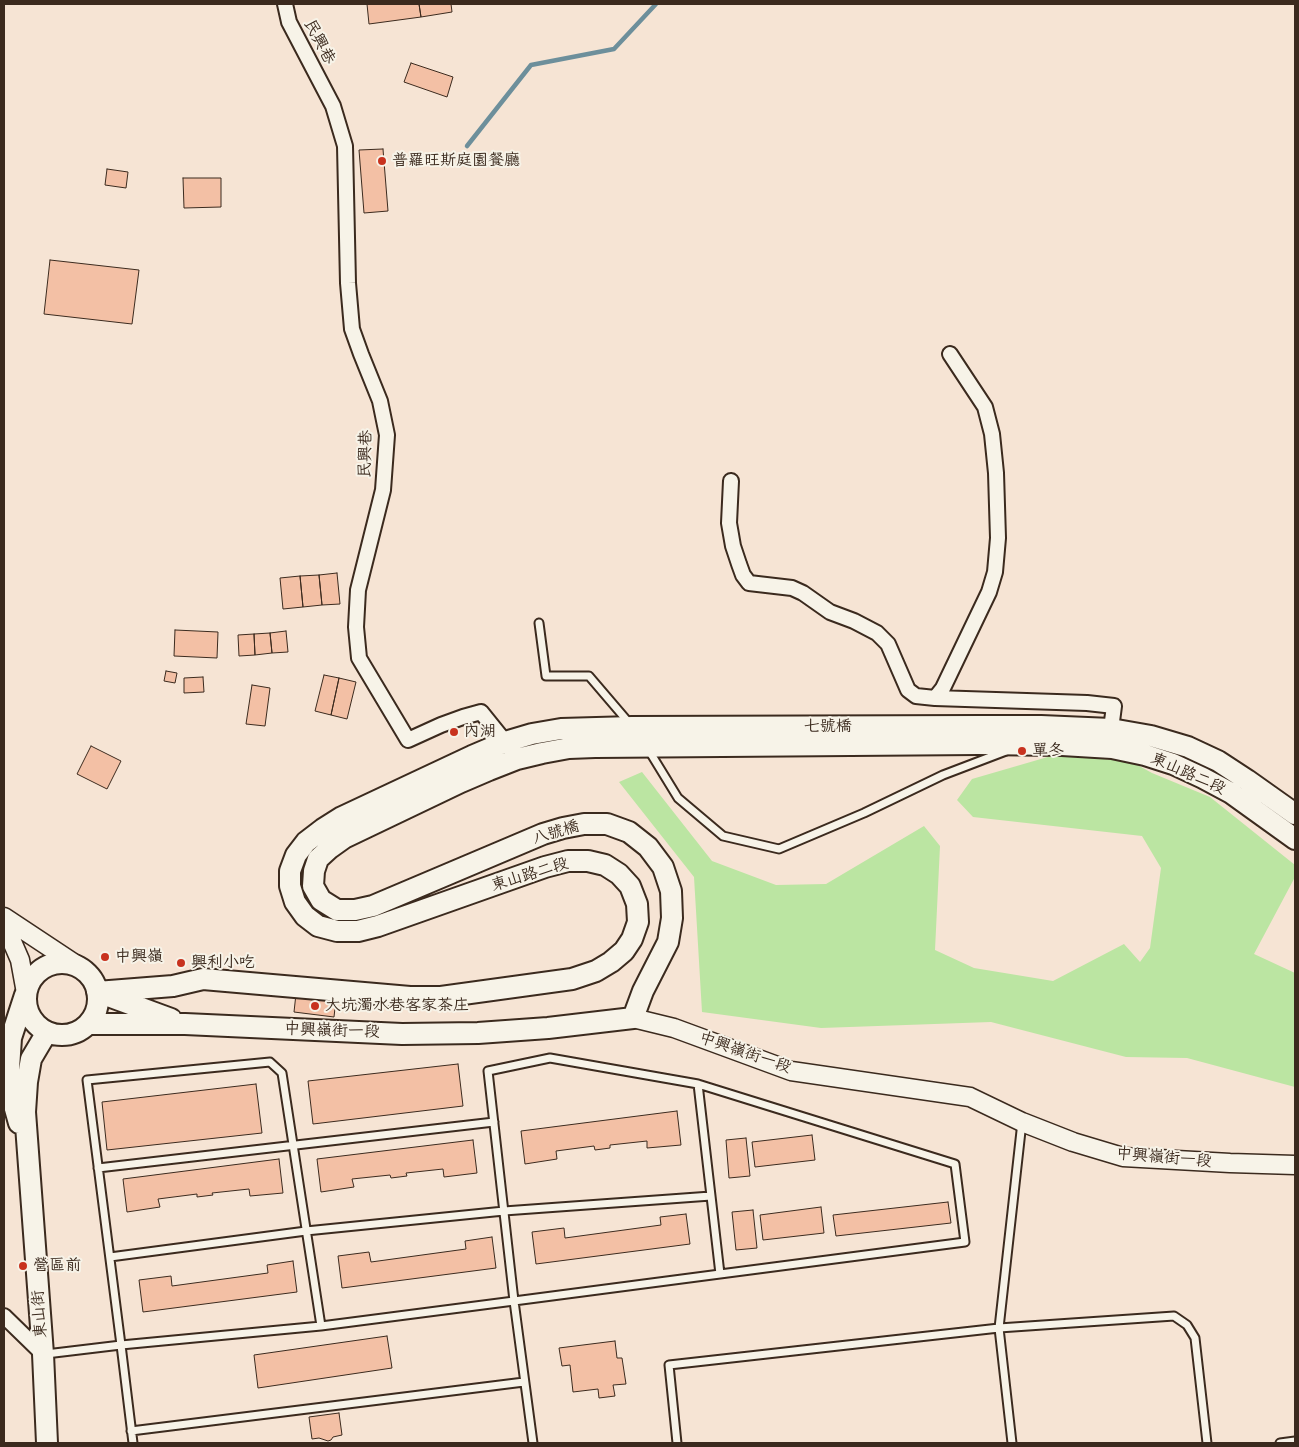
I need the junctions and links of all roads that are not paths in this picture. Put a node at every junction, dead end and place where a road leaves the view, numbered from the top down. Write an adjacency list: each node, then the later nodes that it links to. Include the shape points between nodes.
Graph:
1 (285, 4): 10 (street, 民興巷, via 289,22 333,106 345,146 352,329 380,401 387,435 383,490 358,590 356,627 359,658 408,740 480,712)
2 (950, 354): 5 (street, via 986,407 996,474 998,538 990,592)
3 (731, 481): 5 (street, via 729,523 733,546 749,583 792,588 830,612 877,634 888,644 908,690 916,696)
4 (538, 623): 8 (lane, via 546,676 589,676)
5 (935, 698): 9 (street, via 1114,706)
6 (678, 727): 7 (main road, 七號橋); 8 (main road, 東山路二段)
7 (978, 735): 9 (main road, 東山路二段, via 1041,726); 11 (main road, 東山路二段); 12 (main road, 七號橋)
8 (639, 737): 10 (main road, 東山路二段, via 561,729); 11 (lane, via 678,798 723,836 779,849 864,814 943,775); 12 (main road, 東山路二段); 13 (main road, 東山路二段)
9 (1111, 739): 11 (main road, 東山路二段, via 1062,745); 14 (main road, 東山路二段, via 1151,736 1188,747 1218,761); 15 (main road, 東山路二段, via 1173,764 1231,793)
10 (506, 742): 13 (street, 民興巷); 20 (main road, 東山路二段, via 440,770 323,828 306,842 290,870 295,902 318,926 337,931 358,931 545,867 568,861 588,861 606,865 619,874 630,886 637,904 638,922 632,939 611,962 572,979 441,997 401,997 204,979 173,986)
11 (1023, 745)
12 (685, 747)
13 (517, 759): 16 (main road, 東山路二段, via 344,838 318,859 313,886 321,900 337,910)
14 (1295, 814)
15 (1295, 839)
16 (373, 906): 22 (main road, 八號橋, via 556,830 584,824 608,824 629,832 648,847 663,867 671,891 672,918 668,942)
17 (4, 917): 19 (street)
18 (4, 922): 21 (street, 東山街, via 20,960)
19 (84, 970): 20 (main road); 21 (main road, via 61,962 48,965 30,981)
20 (97, 992): 23 (main road, via 98,1006); 24 (main road, 中興嶺街一段)
21 (26, 993): 25 (main road, via 30,1016); 30 (main road, 東山街, via 12,1038 8,1084)
22 (633, 1018): 24 (main road, 中興嶺街一段, via 478,1033 402,1034); 28 (street, 中興嶺街一段, via 674,1028 791,1071 970,1096)
23 (88, 1024): 24 (main road, 中興嶺街一段); 25 (main road, via 70,1034)
24 (185, 1024)
25 (47, 1032): 30 (main road, 東山街, via 31,1059 27,1082 24,1112)
26 (698, 1084): 27 (lane, via 550,1058 488,1071); 33 (lane); 37 (lane, via 955,1164 964,1232 965,1242)
27 (494, 1122): 29 (lane); 34 (lane)
28 (1022, 1122): 31 (street, 中興嶺街一段, via 1123,1157); 41 (lane)
29 (293, 1146): 32 (lane); 32 (lane, via 282,1073 270,1062 87,1080); 35 (lane)
30 (28, 1154): 43 (main road, 東山街)
31 (1295, 1165)
32 (98, 1168): 36 (lane)
33 (711, 1196): 34 (lane); 37 (lane)
34 (504, 1212): 35 (lane); 38 (lane)
35 (306, 1231): 36 (lane); 40 (lane)
36 (110, 1257): 42 (lane)
37 (720, 1274): 38 (lane)
38 (514, 1301): 40 (lane); 44 (lane)
39 (4, 1318): 43 (street)
40 (321, 1326): 42 (lane)
41 (999, 1328): 50 (lane, via 669,1365); 51 (lane); 52 (lane, via 1174,1316 1187,1325 1195,1338)
42 (121, 1345): 43 (lane); 45 (lane)
43 (43, 1354): 47 (main road, 東山街)
44 (524, 1382): 45 (lane); 49 (lane)
45 (131, 1431): 48 (lane)
46 (1295, 1441): 53 (lane)
47 (47, 1443)
48 (132, 1443)
49 (532, 1443)
50 (677, 1443)
51 (1012, 1443)
52 (1207, 1443)
53 (1280, 1443)

